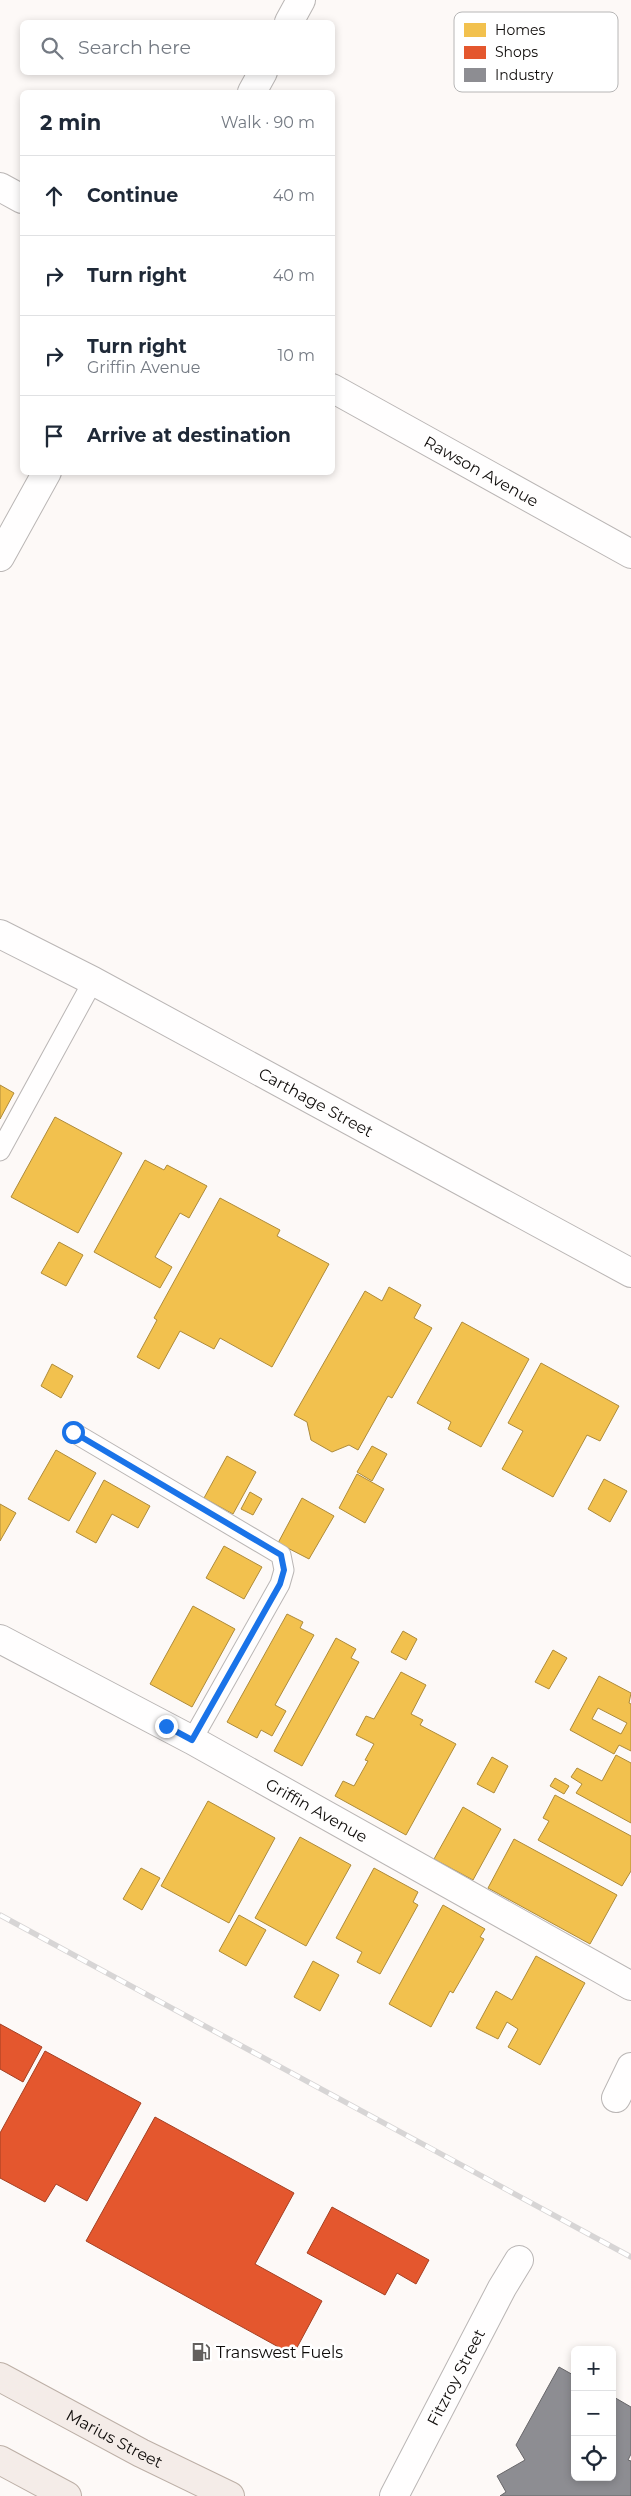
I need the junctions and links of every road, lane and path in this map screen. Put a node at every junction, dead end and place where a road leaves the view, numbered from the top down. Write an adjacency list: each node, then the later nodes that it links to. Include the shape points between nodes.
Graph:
1 (300, 0): 2 (street)
2 (290, 20)
3 (261, 75): 4 (street)
4 (253, 90)
5 (0, 187): 6 (street)
6 (20, 198)
7 (335, 390): 9 (street, Rawson Avenue)
8 (45, 475): 10 (street)
9 (631, 554)
10 (0, 557)
11 (0, 934): 12 (street, Carthage Street)
12 (93, 981): 13 (lane); 14 (street, Carthage Street)
13 (0, 1151)
14 (631, 1273)
15 (73, 1432): 17 (lane, via 281,1555 284,1570 280,1584)
16 (0, 1639): 17 (street, Griffin Avenue)
17 (192, 1740): 18 (street, Griffin Avenue)
18 (631, 1986)
19 (631, 2067): 20 (street)
20 (616, 2098)
21 (519, 2260): 26 (street, Fitzroy Street)
22 (0, 2377): 25 (main road, Marius Street, via 141,2453)
23 (0, 2460): 24 (main road)
24 (67, 2496)
25 (230, 2496)
26 (394, 2496)

